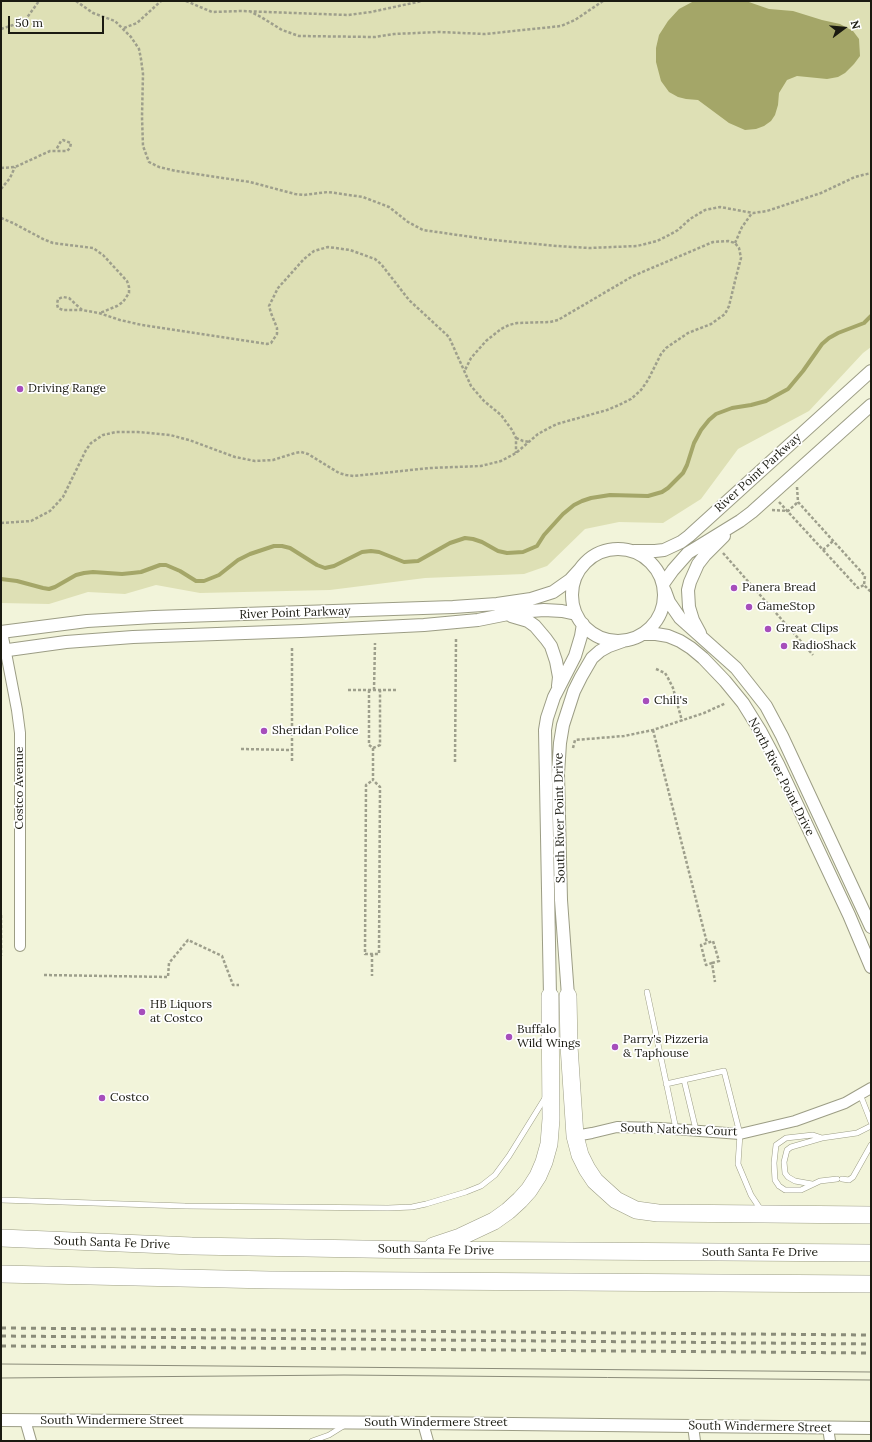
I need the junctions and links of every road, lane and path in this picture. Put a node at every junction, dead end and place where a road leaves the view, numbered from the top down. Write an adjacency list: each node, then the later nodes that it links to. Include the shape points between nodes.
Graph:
1 (39, 1): 9 (path, via 26,19)
2 (76, 1): 8 (path, via 93,13 115,21)
3 (161, 1): 8 (path, via 137,23)
4 (186, 1): 7 (path, via 212,12)
5 (422, 1): 7 (path, via 360,14)
6 (603, 1): 7 (path, via 575,20 561,26 485,34 439,32 375,37 299,36 282,30)
7 (250, 11)
8 (124, 28): 15 (path, via 141,54 144,151 149,162 159,167 250,182 295,194 328,192 363,197 390,207 408,222 423,230 557,246 589,248 649,244 678,230 705,210 720,207)
9 (1, 29)
10 (56, 150): 10 (path, via 67,151 71,143 63,140 58,143); 11 (path)
11 (15, 167): 12 (path); 14 (path)
12 (1, 168)
13 (871, 173): 15 (path, via 766,212)
14 (1, 189)
15 (753, 213): 17 (path, via 742,227)
16 (1, 218): 19 (path, via 48,241 92,248 103,255 127,281 129,293 117,306)
17 (735, 243): 21 (path, via 713,242 643,271 558,320 509,325 486,341 471,358); 24 (path, via 741,258 725,314 711,324 688,333 666,348 644,385 631,398 607,410 557,424 538,434)
18 (82, 310): 18 (path, via 58,308 58,299 69,298); 19 (path)
19 (99, 313): 21 (path, via 142,325 267,344 272,342 277,334 270,306 278,288 314,251 338,247 364,254 381,264 409,300 449,336)
20 (871, 371): 35 (street, River Point Parkway, via 689,536 664,550)
21 (464, 372): 23 (path, via 476,394 507,423)
22 (871, 405): 31 (street, River Point Parkway)
23 (516, 438): 24 (path); 25 (path)
24 (530, 442): 25 (path)
25 (516, 453): 32 (path, via 501,461 481,466 430,468 354,476 339,473 318,459 301,452 273,460 255,461 235,457 170,435 116,432 96,438 91,443 64,497 50,511 31,521)
26 (797, 483): 28 (path)
27 (778, 500): 30 (path)
28 (798, 502): 30 (path); 33 (path)
29 (767, 510): 30 (path)
30 (788, 511): 34 (path)
31 (740, 521): 39 (street, River Point Parkway, via 688,553); 46 (street, via 705,556 690,582 690,611 695,625)
32 (1, 523)
33 (833, 541): 34 (path); 38 (path, via 865,576)
34 (823, 550): 38 (path, via 858,588)
35 (634, 551): 37 (street, via 615,548 601,551 588,559); 39 (street, via 652,563 661,576)
36 (721, 551): 51 (path)
37 (580, 569): 42 (street, via 572,592 572,601); 43 (street, River Point Parkway, via 553,592 531,599 497,604 453,608 139,618)
38 (864, 585): 40 (path)
39 (664, 587): 44 (street, via 660,614 654,624); 46 (street, North River Point Drive, via 668,602 677,614)
40 (871, 592)
41 (504, 615): 42 (street, River Point Parkway, via 544,610 562,611); 50 (street, River Point Parkway, via 392,627 133,637 66,642); 53 (street, via 528,621 546,639 557,665)
42 (580, 619): 47 (street, via 588,630 600,638); 53 (street, South River Point Drive, via 581,636 575,656)
43 (1, 632): 50 (street, Costco Avenue)
44 (642, 634): 47 (street); 76 (street, North River Point Drive, via 668,636 691,648 725,681 743,703 778,764)
45 (456, 639): 67 (path)
46 (706, 640): 70 (street, North River Point Drive, via 736,668 766,706)
47 (623, 641): 83 (street, South River Point Drive, via 609,646 592,658 574,692 560,743 558,774 561,892)
48 (374, 643): 56 (path)
49 (292, 646): 65 (path)
50 (3, 651): 72 (street, Costco Avenue, via 20,733)
51 (814, 655)
52 (656, 668): 60 (path, via 665,673 673,688)
53 (558, 689): 82 (street, South River Point Drive, via 547,718 544,742)
54 (348, 690): 55 (path)
55 (369, 690): 56 (path); 62 (path, via 368,745)
56 (374, 690): 57 (path)
57 (380, 690): 58 (path); 62 (path, via 380,745)
58 (397, 690)
59 (726, 703): 60 (path)
60 (682, 721): 61 (path)
61 (653, 730): 64 (path, via 624,736 575,740); 71 (path)
62 (373, 748): 68 (path)
63 (241, 749): 65 (path)
64 (572, 749)
65 (291, 750): 66 (path)
66 (292, 761)
67 (455, 762)
68 (373, 780): 73 (path, via 380,787 379,954); 73 (path, via 366,785 365,954)
69 (1, 915): 74 (path)
70 (871, 927)
71 (707, 943): 75 (path, via 701,945 706,965); 75 (path, via 713,941 719,962)
72 (20, 946)
73 (372, 954): 78 (path)
74 (1, 956)
75 (712, 963): 79 (path)
76 (871, 967)
77 (44, 975): 80 (path, via 168,977 169,963 188,940 222,956 232,985)
78 (372, 976)
79 (715, 982)
80 (239, 985)
81 (647, 992): 86 (lane)
82 (550, 996): 85 (highway)
83 (568, 996): 94 (highway)
84 (684, 1080): 86 (lane); 92 (lane); 93 (lane, via 724,1071)
85 (551, 1082): 98 (lane, via 544,1100 500,1170 481,1186 426,1204 401,1208 185,1206); 102 (highway, via 549,1144 538,1176 529,1190 494,1221 460,1237)
86 (666, 1084): 91 (lane)
87 (871, 1088): 88 (street, South Natches Court)
88 (860, 1094): 89 (lane); 93 (street, South Natches Court, via 844,1103 795,1121)
89 (871, 1122)
90 (871, 1126): 95 (lane, via 857,1133)
91 (676, 1129): 92 (street, South Natches Court); 94 (street, South Natches Court, via 617,1127)
92 (696, 1130): 93 (street, South Natches Court)
93 (740, 1134): 99 (lane, via 738,1164)
94 (575, 1136): 99 (highway, via 580,1155 595,1181 616,1200 631,1208 658,1213)
95 (822, 1138): 97 (lane, via 791,1147 787,1150 784,1162 788,1177); 97 (lane, via 813,1135 786,1138 776,1145 775,1180 779,1186 785,1190 801,1190)
96 (871, 1144): 97 (lane, via 849,1180 820,1181)
97 (812, 1184)
98 (1, 1200)
99 (763, 1215): 100 (highway)
100 (871, 1215)
101 (1, 1238): 102 (highway, South Santa Fe Drive, via 192,1246)
102 (420, 1250): 103 (highway, South Santa Fe Drive)
103 (871, 1253)
104 (1, 1274): 105 (highway, via 285,1280)
105 (871, 1284)
106 (1, 1420): 107 (street, South Windermere Street)
107 (25, 1420): 108 (street, South Windermere Street); 113 (street)
108 (349, 1422): 109 (street, South Windermere Street); 114 (lane, via 329,1435)
109 (423, 1423): 110 (street, South Windermere Street); 115 (street)
110 (693, 1426): 111 (street, South Windermere Street); 116 (street)
111 (828, 1428): 112 (street, South Windermere Street); 117 (street)
112 (871, 1428)
113 (31, 1441)
114 (312, 1441)
115 (428, 1441)
116 (695, 1441)
117 (830, 1441)

